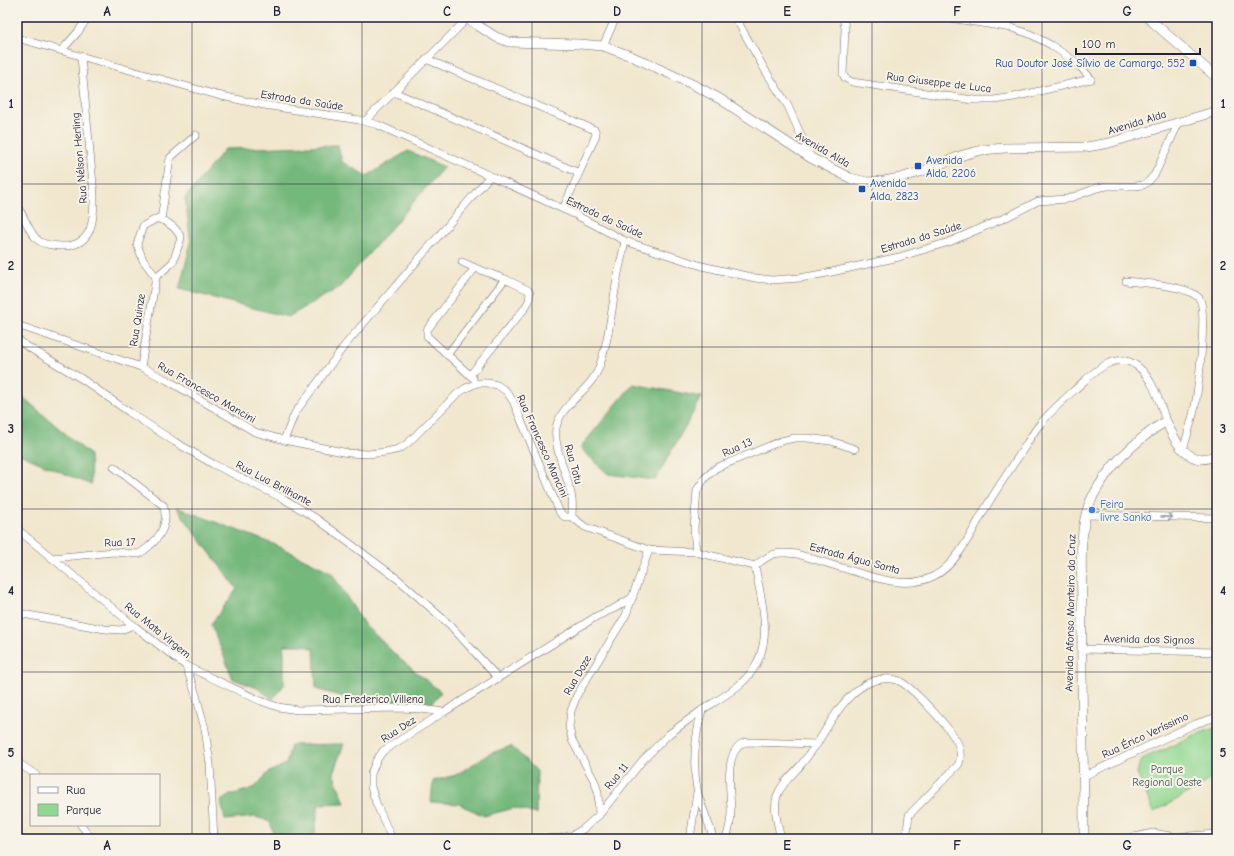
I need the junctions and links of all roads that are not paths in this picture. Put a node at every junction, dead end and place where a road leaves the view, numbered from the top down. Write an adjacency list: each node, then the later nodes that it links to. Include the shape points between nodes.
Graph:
1 (88, 17): 11 (street)
2 (616, 17): 10 (street)
3 (735, 17): 20 (street, via 788,106)
4 (843, 17): 6 (street, Rua Giuseppe de Luca, via 843,74 852,82 973,100 994,100 1091,79 1076,63 1030,34 1012,28)
5 (888, 17): 6 (street)
6 (944, 17)
7 (1147, 17): 14 (street)
8 (466, 18): 10 (street, Avenida Alda, via 509,42); 13 (street)
9 (17, 38): 11 (street, Estrada da Saúde)
10 (603, 46): 20 (street, Avenida Alda, via 631,56 714,95)
11 (62, 50): 12 (street, Estrada da Saúde)
12 (81, 57): 17 (street, Estrada da Saúde, via 217,95); 23 (street, Rua Nélson Herling, via 94,195 94,216 90,231 83,240 73,244 46,244 34,236)
13 (426, 59): 15 (street); 21 (street, via 595,130 596,135)
14 (1217, 78)
15 (394, 92): 17 (street); 21 (street)
16 (1216, 112): 18 (street, Avenida Alda)
17 (365, 121): 22 (street, Estrada da Saúde, via 402,135)
18 (1179, 122): 20 (street, Avenida Alda, via 1087,147 982,150 884,182 850,178); 26 (street, Estrada da Saúde, via 1155,174 1143,184 1107,186 1067,200 1038,201 949,242 834,272 786,279 755,278 702,266)
19 (196, 135): 25 (street, via 170,158)
20 (811, 158)
21 (579, 173): 24 (street)
22 (490, 176): 24 (street, Estrada da Saúde); 39 (street, via 345,345 295,413)
23 (17, 207)
24 (563, 209): 26 (street, Estrada da Saúde)
25 (161, 220): 29 (street, via 178,231 181,238 173,262); 29 (street, via 158,218 143,226 137,244 143,260)
26 (625, 241): 45 (street, Rua Tatu, via 597,372 566,408 556,428 556,440 572,498)
27 (462, 262): 28 (street)
28 (475, 268): 30 (street); 34 (street, via 427,330 427,336)
29 (156, 278): 35 (street, Rua Quinze)
30 (505, 279): 34 (street); 36 (street, via 528,290 529,301)
31 (1126, 281): 41 (street, via 1188,291 1199,298 1202,305 1199,384)
32 (17, 325): 35 (street, Rua Francesco Mancini)
33 (17, 339): 58 (street, Rua Lua Brilhante, via 175,442 317,519 399,580 450,625)
34 (447, 355): 36 (street)
35 (141, 367): 39 (street, Rua Francesco Mancini, via 255,432)
36 (470, 375): 37 (street)
37 (477, 383): 39 (street, Rua Francesco Mancini, via 457,394 399,449 348,454); 45 (street, Rua Francesco Mancini, via 497,385 510,396 560,513 565,517)
38 (1166, 421): 41 (street, Estrada Água Santa, via 1172,436); 44 (street, Avenida Afonso Monteiro da Cruz, via 1152,430 1113,467 1092,496); 51 (street, Estrada Água Santa, via 1145,373 1136,365 1126,360 1103,365 1040,424 1000,484 960,552 948,567 935,576 920,582 883,580 784,552 768,556)
39 (284, 440)
40 (855, 449): 49 (street, Rua 13, via 831,441 794,438 716,468 697,490 694,508)
41 (1183, 450): 42 (street, Estrada Água Santa, via 1197,458)
42 (1217, 455)
43 (114, 467): 50 (street, Rua 17, via 164,506 165,519 161,533 153,544 139,554 114,552)
44 (1086, 515): 46 (street, one-way to 46); 55 (street, Avenida Afonso Monteiro da Cruz, via 1082,548)
45 (572, 517): 48 (street, via 585,527)
46 (1217, 518)
47 (17, 529): 50 (street, Rua Mata Virgem)
48 (649, 550): 49 (street); 52 (street, Rua Doze)
49 (696, 552): 51 (street)
50 (52, 558): 54 (street, Rua Mata Virgem)
51 (755, 566): 59 (street, via 765,620 765,639 760,657 752,671 738,686)
52 (633, 597): 58 (street, via 597,616); 67 (street, Rua Doze, via 626,616 577,695 571,711 569,727 572,740 595,782)
53 (17, 613): 54 (street, via 105,629 121,630)
54 (133, 625): 57 (street, Rua Mata Virgem)
55 (1082, 649): 56 (street, Avenida dos Signos); 65 (street, Avenida Afonso Monteiro da Cruz)
56 (1217, 652)
57 (186, 666): 60 (street, Rua Frederico Villena, via 278,707 298,710 400,708); 72 (street, Rua Mata Virgem, via 205,729 210,764)
58 (498, 678): 60 (street)
59 (702, 710): 66 (street, via 694,751); 67 (street, Rua 11, via 669,734 642,761)
60 (444, 712): 73 (street, Rua Dez, via 383,751 376,761 371,774 371,787)
61 (1217, 717): 65 (street, Rua Érico Veríssimo, via 1195,724)
62 (817, 744): 77 (street, via 752,742 743,743 735,751 729,775 731,811); 78 (street, via 776,797 776,816); 79 (street, via 836,712 860,689 873,681 897,680 920,697 958,742 961,757 959,764 909,816)
63 (17, 762): 64 (street)
64 (35, 774)
65 (1084, 776): 80 (street, Avenida Afonso Monteiro da Cruz)
66 (697, 790): 75 (street); 76 (street)
67 (599, 815): 74 (street, Rua 11, via 573,835)
68 (82, 826): 71 (street)
69 (1217, 834): 70 (street)
70 (1176, 838): 81 (street, via 1153,833)
71 (92, 839)
72 (214, 839)
73 (392, 839)
74 (542, 839)
75 (690, 839)
76 (713, 839)
77 (726, 839)
78 (781, 839)
79 (906, 839)
80 (1084, 839)
81 (1125, 839)

